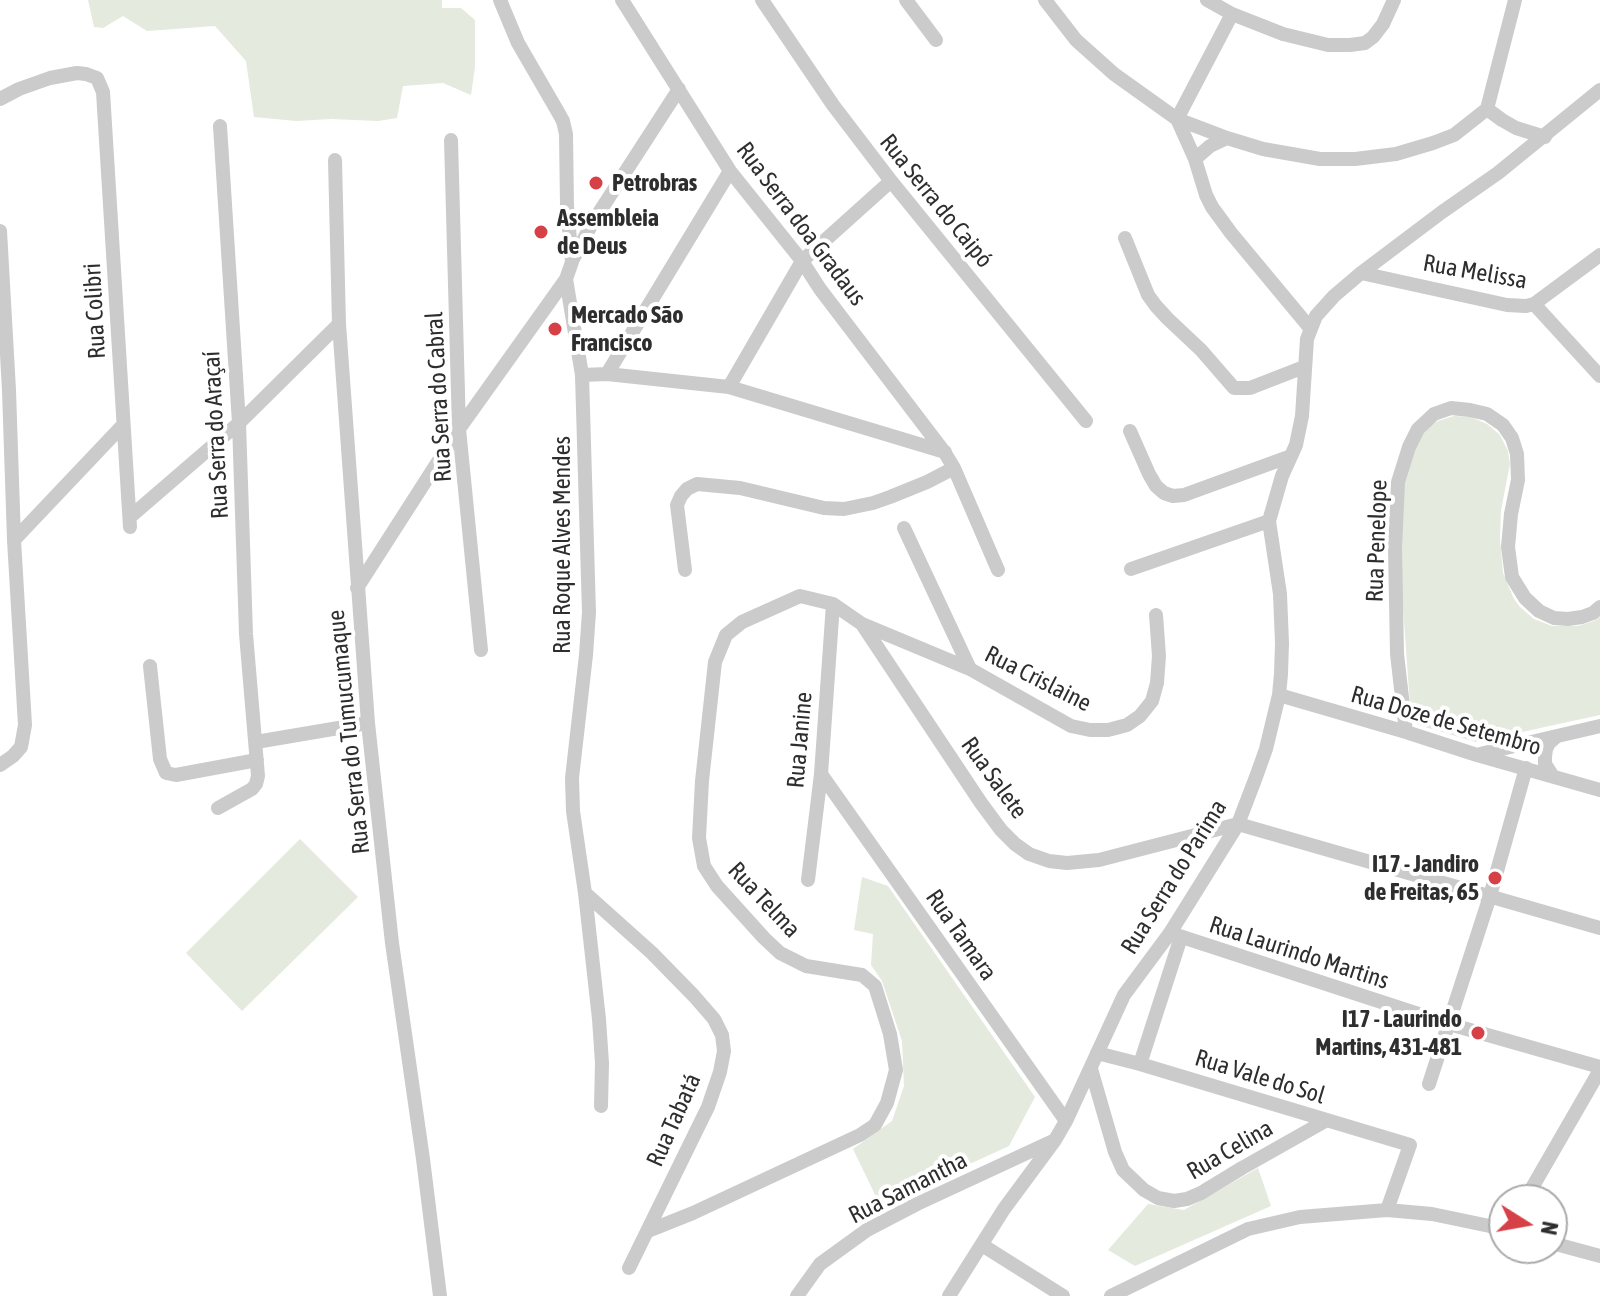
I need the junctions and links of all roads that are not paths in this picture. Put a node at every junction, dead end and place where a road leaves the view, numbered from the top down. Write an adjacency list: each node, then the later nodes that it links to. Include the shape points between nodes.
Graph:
1 (500, 0): 24 (street, Rua Roque Alves Mendes, via 563,121)
2 (622, 0): 11 (street, Rua Serra doa Gradaus)
3 (762, 0): 23 (street, Rua Serra do Caipó)
4 (906, 0): 10 (street)
5 (1045, 0): 15 (street, via 1076,40)
6 (1207, 0): 9 (street)
7 (1394, 0): 9 (street, via 1373,37 1350,45 1304,40)
8 (1515, 0): 14 (street)
9 (1232, 14): 15 (street)
10 (936, 40)
11 (679, 89): 22 (street, Rua Serra doa Gradaus); 25 (street)
12 (1600, 90): 17 (street)
13 (0, 99): 44 (street, Rua Colibri, via 77,73 93,75 103,92)
14 (1487, 109): 17 (street, via 1516,128); 18 (street, via 1454,135 1433,143 1355,159 1295,155)
15 (1177, 119): 18 (street); 20 (street)
16 (220, 126): 43 (street, Rua Serra do Araçaí)
17 (1545, 137): 31 (street)
18 (1227, 138): 20 (street)
19 (451, 140): 45 (street, Rua Serra do Cabral)
20 (1195, 159): 35 (street, via 1212,207)
21 (335, 160): 34 (street, Rua Serra do Tumucumaque)
22 (730, 171): 29 (street, Rua Serra doa Gradaus); 37 (street)
23 (891, 181): 29 (street); 42 (street, Rua Serra do Caipó)
24 (567, 206): 25 (street); 30 (street, Rua Roque Alves Mendes)
25 (593, 222): 30 (street)
26 (0, 231): 41 (street)
27 (1125, 238): 36 (street, via 1148,295 1234,388 1250,388)
28 (1600, 255): 33 (street)
29 (802, 261): 40 (street); 47 (street, Rua Serra doa Gradaus)
30 (572, 262): 32 (street, Rua Roque Alves Mendes)
31 (1361, 273): 33 (street, Rua Melissa, via 1507,305); 35 (street, via 1334,296)
32 (566, 279): 38 (street, Rua Roque Alves Mendes); 45 (street)
33 (1534, 304): 39 (street, Rua Melissa)
34 (339, 324): 43 (street); 56 (street, Rua Serra do Tumucumaque)
35 (1310, 328): 36 (street, Rua Serra do Parima)
36 (1304, 367): 48 (street, Rua Serra do Parima, via 1302,416)
37 (607, 374): 38 (street); 40 (street)
38 (582, 375): 80 (street, Rua Roque Alves Mendes, via 589,612 572,778)
39 (1600, 376)
40 (729, 387): 47 (street)
41 (4, 390): 52 (street)
42 (1086, 421)
43 (239, 423): 44 (street, Rua Colibri, via 130,522); 69 (street, Rua Serra do Araçaí, via 246,634)
44 (123, 425): 52 (street)
45 (459, 429): 56 (street); 61 (street, Rua Serra do Cabral)
46 (1130, 431): 48 (street, via 1156,486 1173,496)
47 (945, 453): 49 (street, Rua Serra doa Gradaus)
48 (1291, 456): 50 (street, Rua Serra do Parima)
49 (954, 468): 54 (street, via 890,497 844,509 697,484 677,505); 55 (street, Rua Serra doa Gradaus)
50 (1269, 521): 53 (street); 64 (street, Rua Serra do Parima, via 1280,594)
51 (904, 528): 63 (street)
52 (14, 540): 72 (street, via 25,725 21,747)
53 (1131, 569)
54 (685, 570)
55 (998, 570)
56 (357, 588): 65 (street, Rua Serra do Tumucumaque)
57 (833, 604): 60 (street, Rua Telma); 74 (street, Rua Janine); 97 (street, Rua Telma, via 800,596 742,622 726,635 715,662 699,838 704,866 717,886 780,953 806,966 862,975 875,986 895,1055 893,1085 875,1125 860,1135)
58 (1600, 607): 67 (street, Rua Penelope, via 1582,617 1554,618 1525,598 1512,577 1508,547 1518,480 1512,438 1487,414 1451,408 1434,414 1418,429 1398,482 1397,654)
59 (1156, 615): 63 (street, Rua Crislaine, via 1157,683 1152,701 1127,725 1108,730 1071,726)
60 (862, 624): 63 (street, Rua Crislaine); 78 (street, Rua Salete, via 981,803 1029,854 1067,863 1099,860)
61 (481, 650)
62 (150, 666): 71 (street, via 166,773)
63 (970, 669)
64 (1279, 695): 67 (street, Rua Doze de Setembro); 78 (street, Rua Serra do Parima)
65 (368, 723): 69 (street); 102 (street, Rua Serra do Tumucumaque)
66 (1600, 726): 68 (street)
67 (1406, 732): 70 (street, Rua Doze de Setembro)
68 (1557, 736): 70 (street); 75 (street, via 1546,749 1545,764)
69 (256, 742): 71 (street, Rua Serra do Araçaí)
70 (1477, 755): 73 (street, Rua Doze de Setembro)
71 (257, 760): 77 (street, via 252,789)
72 (0, 765)
73 (1526, 768): 75 (street, Rua Doze de Setembro); 81 (street)
74 (821, 774): 79 (street, Rua Janine); 92 (street, Rua Tamara)
75 (1552, 775): 76 (street, Rua Doze de Setembro)
76 (1600, 790)
77 (218, 808)
78 (1238, 824): 81 (street); 83 (street, Rua Serra do Parima)
79 (808, 880)
80 (585, 893): 90 (street, Rua Roque Alves Mendes, via 599,1019); 97 (street, Rua Tabatá, via 694,996 722,1035 720,1072 708,1107)
81 (1490, 896): 82 (street); 84 (street)
82 (1600, 928)
83 (1175, 935): 84 (street, Rua Laurindo Martins); 85 (street, Rua Serra do Parima, via 1124,995); 86 (street)
84 (1449, 1024): 88 (street, Rua Laurindo Martins); 89 (street)
85 (1097, 1053): 86 (street, Rua Vale do Sol); 87 (street, Rua Serra do Parima)
86 (1140, 1064): 91 (street, Rua Vale do Sol)
87 (1091, 1069): 91 (street, Rua Celina, via 1123,1170 1158,1198 1174,1201 1201,1193); 92 (street, Rua Serra do Parima)
88 (1600, 1069): 94 (street)
89 (1429, 1084)
90 (601, 1106)
91 (1327, 1120): 95 (street, Rua Vale do Sol, via 1410,1145)
92 (1066, 1121): 93 (street, Rua Serra do Parima)
93 (1055, 1140): 98 (street, Rua Serra do Parima); 103 (street, Rua Samantha, via 867,1230 820,1264)
94 (1534, 1184)
95 (1387, 1210): 96 (street); 106 (street, via 1300,1217 1248,1229)
96 (1488, 1226)
97 (648, 1231): 101 (street, Rua Tabatá)
98 (982, 1245): 104 (street, Rua Serra do Parima); 105 (street)
99 (1568, 1247): 100 (street)
100 (1600, 1256)
101 (629, 1268)
102 (440, 1296)
103 (797, 1296)
104 (949, 1296)
105 (1063, 1296)
106 (1111, 1296)

